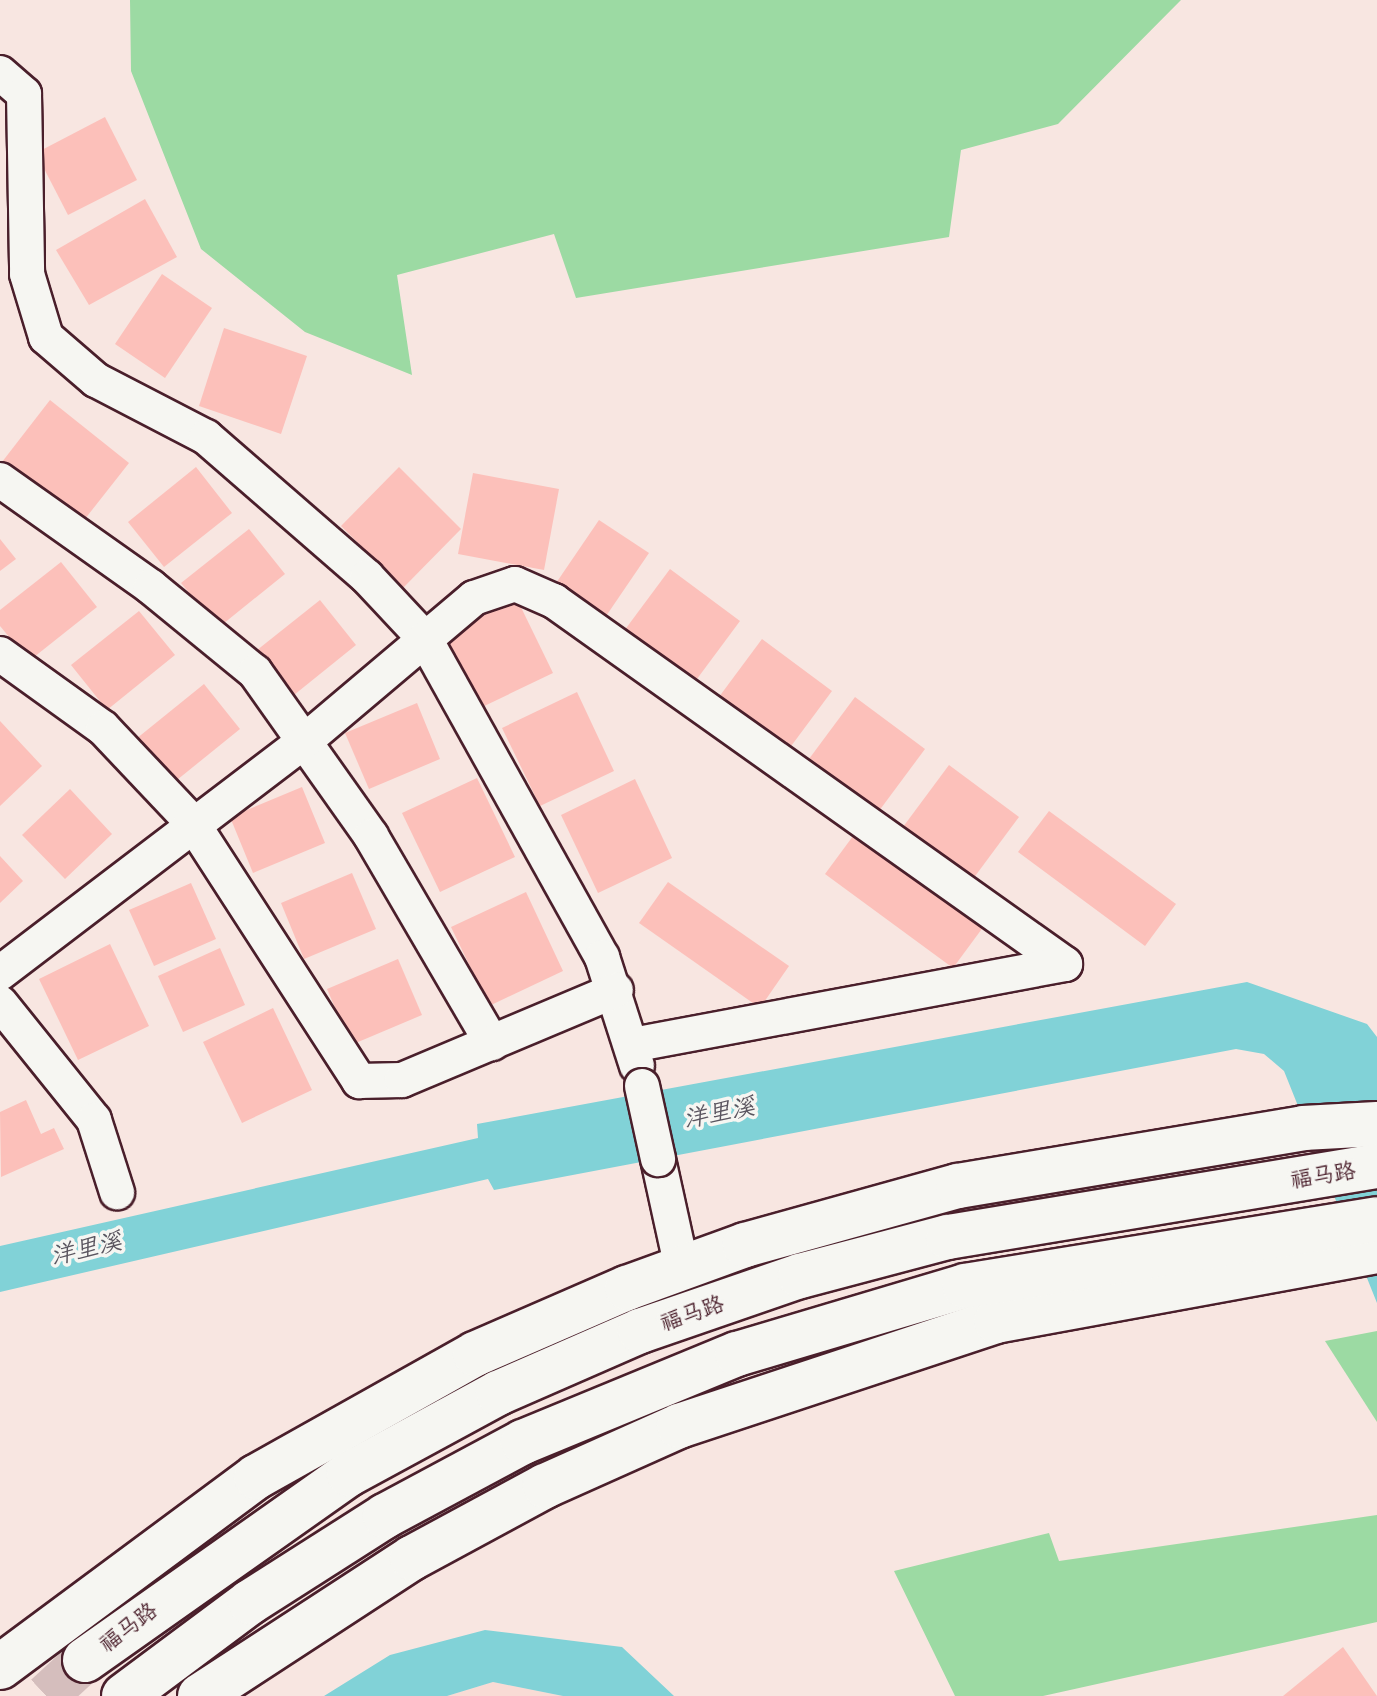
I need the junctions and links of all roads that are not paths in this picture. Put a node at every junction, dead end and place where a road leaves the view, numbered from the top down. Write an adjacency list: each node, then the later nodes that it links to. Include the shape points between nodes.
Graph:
1 (0, 73): 3 (street, via 24,94 27,274 46,337 96,380 206,437 367,577)
2 (0, 480): 5 (street, via 237,654)
3 (425, 639): 5 (street); 8 (street); 11 (street, via 486,590 532,588 1065,964)
4 (0, 654): 6 (street, via 103,728)
5 (306, 740): 6 (street); 10 (street)
6 (191, 821): 7 (street); 10 (street, via 359,1081 383,1085)
7 (0, 973)
8 (616, 990): 10 (street); 11 (street)
9 (0, 1003): 14 (street, via 94,1120)
10 (492, 1043)
11 (632, 1045): 16 (street, bridge)
12 (1377, 1124): 16 (main road, via 1303,1128 958,1186)
13 (1377, 1166): 17 (main road, 福马路, via 948,1237 800,1276 640,1331 498,1393 349,1474)
14 (117, 1192)
15 (1364, 1237): 19 (main road, via 965,1286 693,1370 523,1442 385,1516 250,1602); 20 (main road, via 996,1321 679,1426 545,1486 412,1558)
16 (682, 1268): 18 (main road, via 501,1343 368,1409 191,1520)
17 (85, 1660)
18 (0, 1667)
19 (124, 1696)
20 (200, 1696)

